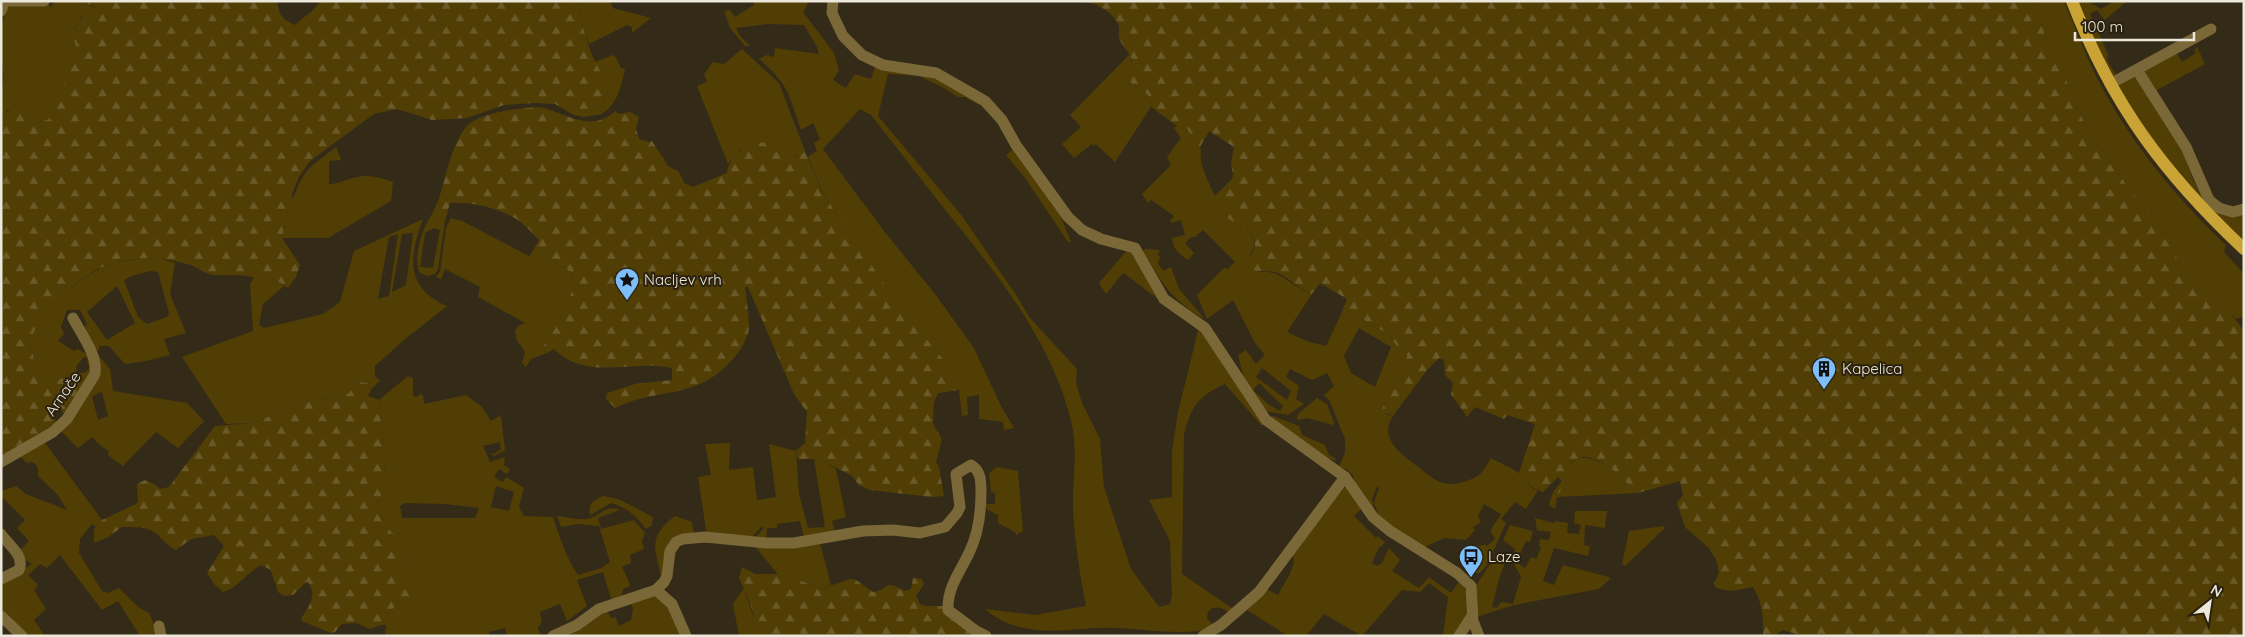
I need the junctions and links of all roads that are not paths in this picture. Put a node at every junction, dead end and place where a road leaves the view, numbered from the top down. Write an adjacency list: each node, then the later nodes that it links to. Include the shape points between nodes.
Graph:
1 (5, 1): 6 (street)
2 (11, 1): 3 (street)
3 (44, 1)
4 (833, 1): 14 (street, via 832,13 843,36 862,54 882,65 936,73 985,100 1068,218 1082,230 1135,248 1164,299 1205,328 1266,420)
5 (2072, 1): 9 (main road)
6 (1, 11)
7 (2211, 29): 8 (street)
8 (2136, 70): 9 (street); 10 (street, via 2186,147 2208,200 2233,212)
9 (2110, 84): 11 (main road, via 2178,183)
10 (2244, 209)
11 (2244, 249)
12 (73, 318): 13 (street, Arnače, via 93,357 95,374 67,420 53,432)
13 (1, 462)
14 (1345, 477): 19 (street, via 1373,517 1457,573 1471,586); 24 (street, via 1259,592)
15 (1, 534): 16 (street, via 21,557 22,563 19,570)
16 (1, 579)
17 (656, 590): 20 (street, via 599,609); 22 (street, via 672,604); 23 (street, via 667,576 670,551 676,542 683,539 706,537 794,543 863,531 920,533 944,527 960,507 956,474 971,465 977,469 981,480 981,517 970,551 947,598 948,610)
18 (1, 616): 21 (street)
19 (1472, 616): 25 (street); 26 (street)
20 (559, 635)
21 (22, 636)
22 (686, 636)
23 (986, 636)
24 (1203, 636)
25 (1459, 636)
26 (1478, 636)

